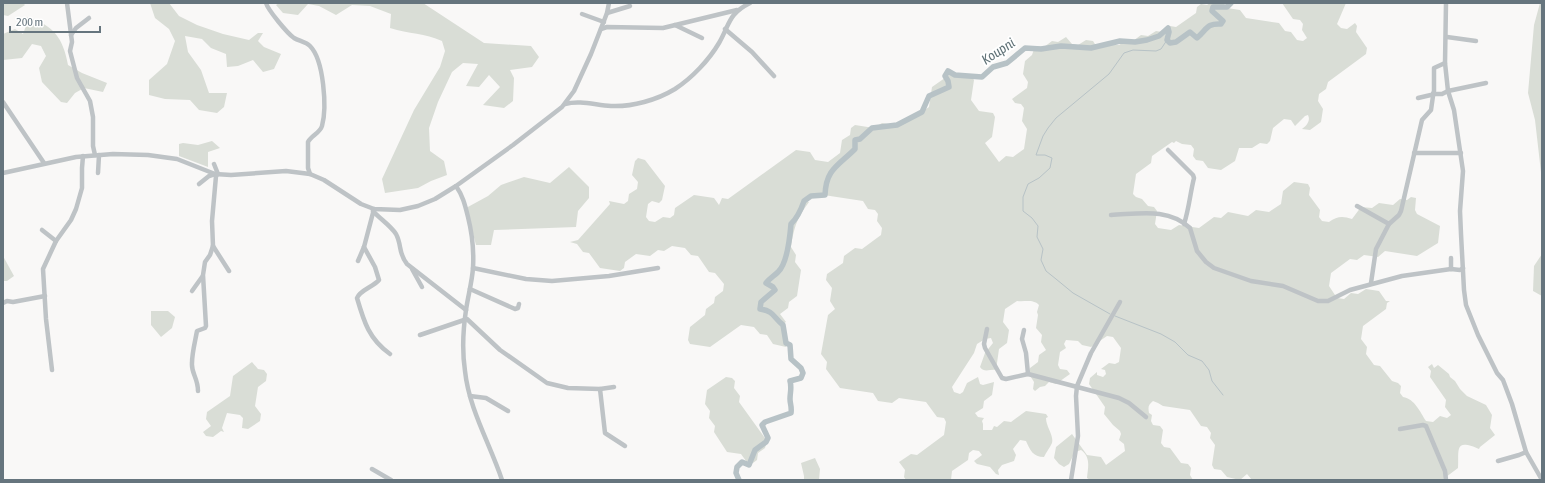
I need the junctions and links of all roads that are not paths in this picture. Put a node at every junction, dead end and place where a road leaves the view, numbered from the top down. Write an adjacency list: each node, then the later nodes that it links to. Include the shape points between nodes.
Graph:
1 (67, 3): 15 (street)
2 (266, 3): 37 (street, via 291,35 312,48 319,66 324,96 322,123 308,142)
3 (609, 3): 8 (street)
4 (750, 3): 7 (street)
5 (1446, 3): 16 (street)
6 (630, 6): 8 (street)
7 (737, 10): 12 (street); 14 (street)
8 (607, 13): 11 (street)
9 (582, 14): 11 (street)
10 (89, 18): 15 (street)
11 (604, 22): 13 (street)
12 (675, 25): 13 (street, via 663,28); 17 (street)
13 (601, 29): 26 (street, via 574,91)
14 (725, 29): 20 (street); 26 (street, via 718,44 699,68 674,90 648,100 621,106 574,103)
15 (71, 35): 30 (street, via 72,65 90,101 94,117 93,146)
16 (1446, 37): 18 (street); 19 (street)
17 (702, 38)
18 (1476, 41)
19 (1445, 64): 22 (street); 23 (street, via 1434,68)
20 (774, 76)
21 (1486, 83): 22 (street)
22 (1448, 91): 23 (street); 29 (street)
23 (1433, 95): 24 (street); 28 (street, via 1431,110 1422,120)
24 (1418, 98)
25 (3, 102): 32 (street)
26 (562, 107): 39 (street)
27 (1168, 150): 45 (street, via 1194,178)
28 (1414, 153): 29 (street); 46 (street, via 1401,211)
29 (1461, 153): 43 (street, via 1463,171)
30 (97, 155): 31 (street); 35 (street); 36 (street, via 170,157)
31 (83, 156): 32 (street); 48 (street, via 80,199 71,220)
32 (44, 163): 34 (street)
33 (214, 164): 36 (street)
34 (3, 172)
35 (98, 173)
36 (216, 174): 37 (street); 38 (street); 49 (street, via 212,221)
37 (310, 174): 41 (street)
38 (198, 184)
39 (456, 186): 41 (street, via 418,206 400,210); 53 (street, via 464,199 469,221)
40 (1357, 206): 46 (street)
41 (373, 210): 50 (street); 56 (street, via 396,234 402,258)
42 (1111, 215): 45 (street, via 1162,213)
43 (1460, 215): 44 (street); 55 (street)
44 (1454, 217)
45 (1184, 224): 60 (street, via 1190,228 1197,251 1206,262 1214,268 1238,277 1283,286 1323,302)
46 (1388, 224): 60 (street, via 1375,255)
47 (42, 230): 48 (street)
48 (56, 241): 64 (street, via 43,269)
49 (213, 246): 58 (street); 59 (street)
50 (364, 247): 52 (street); 73 (street, via 379,280 357,298 366,327 375,341)
51 (1451, 258): 57 (street)
52 (358, 261)
53 (473, 268): 54 (street, via 526,279 552,281); 62 (street)
54 (658, 268)
55 (1463, 268): 57 (street); 85 (street, via 1466,305 1478,335 1503,380)
56 (412, 269): 61 (street); 68 (street)
57 (1450, 269): 60 (street, via 1402,276)
58 (230, 271)
59 (203, 276): 63 (street); 79 (street, via 206,326 197,332 192,363 198,380)
60 (1371, 284)
61 (422, 287)
62 (470, 289): 67 (street, via 515,309); 68 (street)
63 (192, 291)
64 (44, 296): 66 (street); 74 (street)
65 (1120, 302): 76 (street, via 1091,352)
66 (3, 303)
67 (519, 304)
68 (466, 310): 69 (street)
69 (465, 319): 72 (street); 78 (street, via 471,321 500,350 547,383 568,388); 80 (street, via 463,348)
70 (986, 329): 75 (street, via 985,348 1002,378)
71 (1024, 330): 75 (street, via 1022,339)
72 (420, 335)
73 (390, 354)
74 (52, 370)
75 (1028, 374): 76 (street)
76 (1077, 386): 82 (street, via 1124,400); 90 (street, via 1078,436)
77 (614, 387): 78 (street)
78 (600, 389): 84 (street, via 605,433)
79 (198, 391)
80 (470, 396): 81 (street, via 486,398); 89 (street)
81 (508, 411)
82 (1146, 416)
83 (1400, 429): 91 (street, via 1426,426 1445,471)
84 (625, 446)
85 (1526, 452): 86 (street); 92 (street)
86 (1498, 461)
87 (372, 469): 88 (street)
88 (391, 480)
89 (502, 480)
90 (1071, 480)
91 (1446, 480)
92 (1542, 480)

